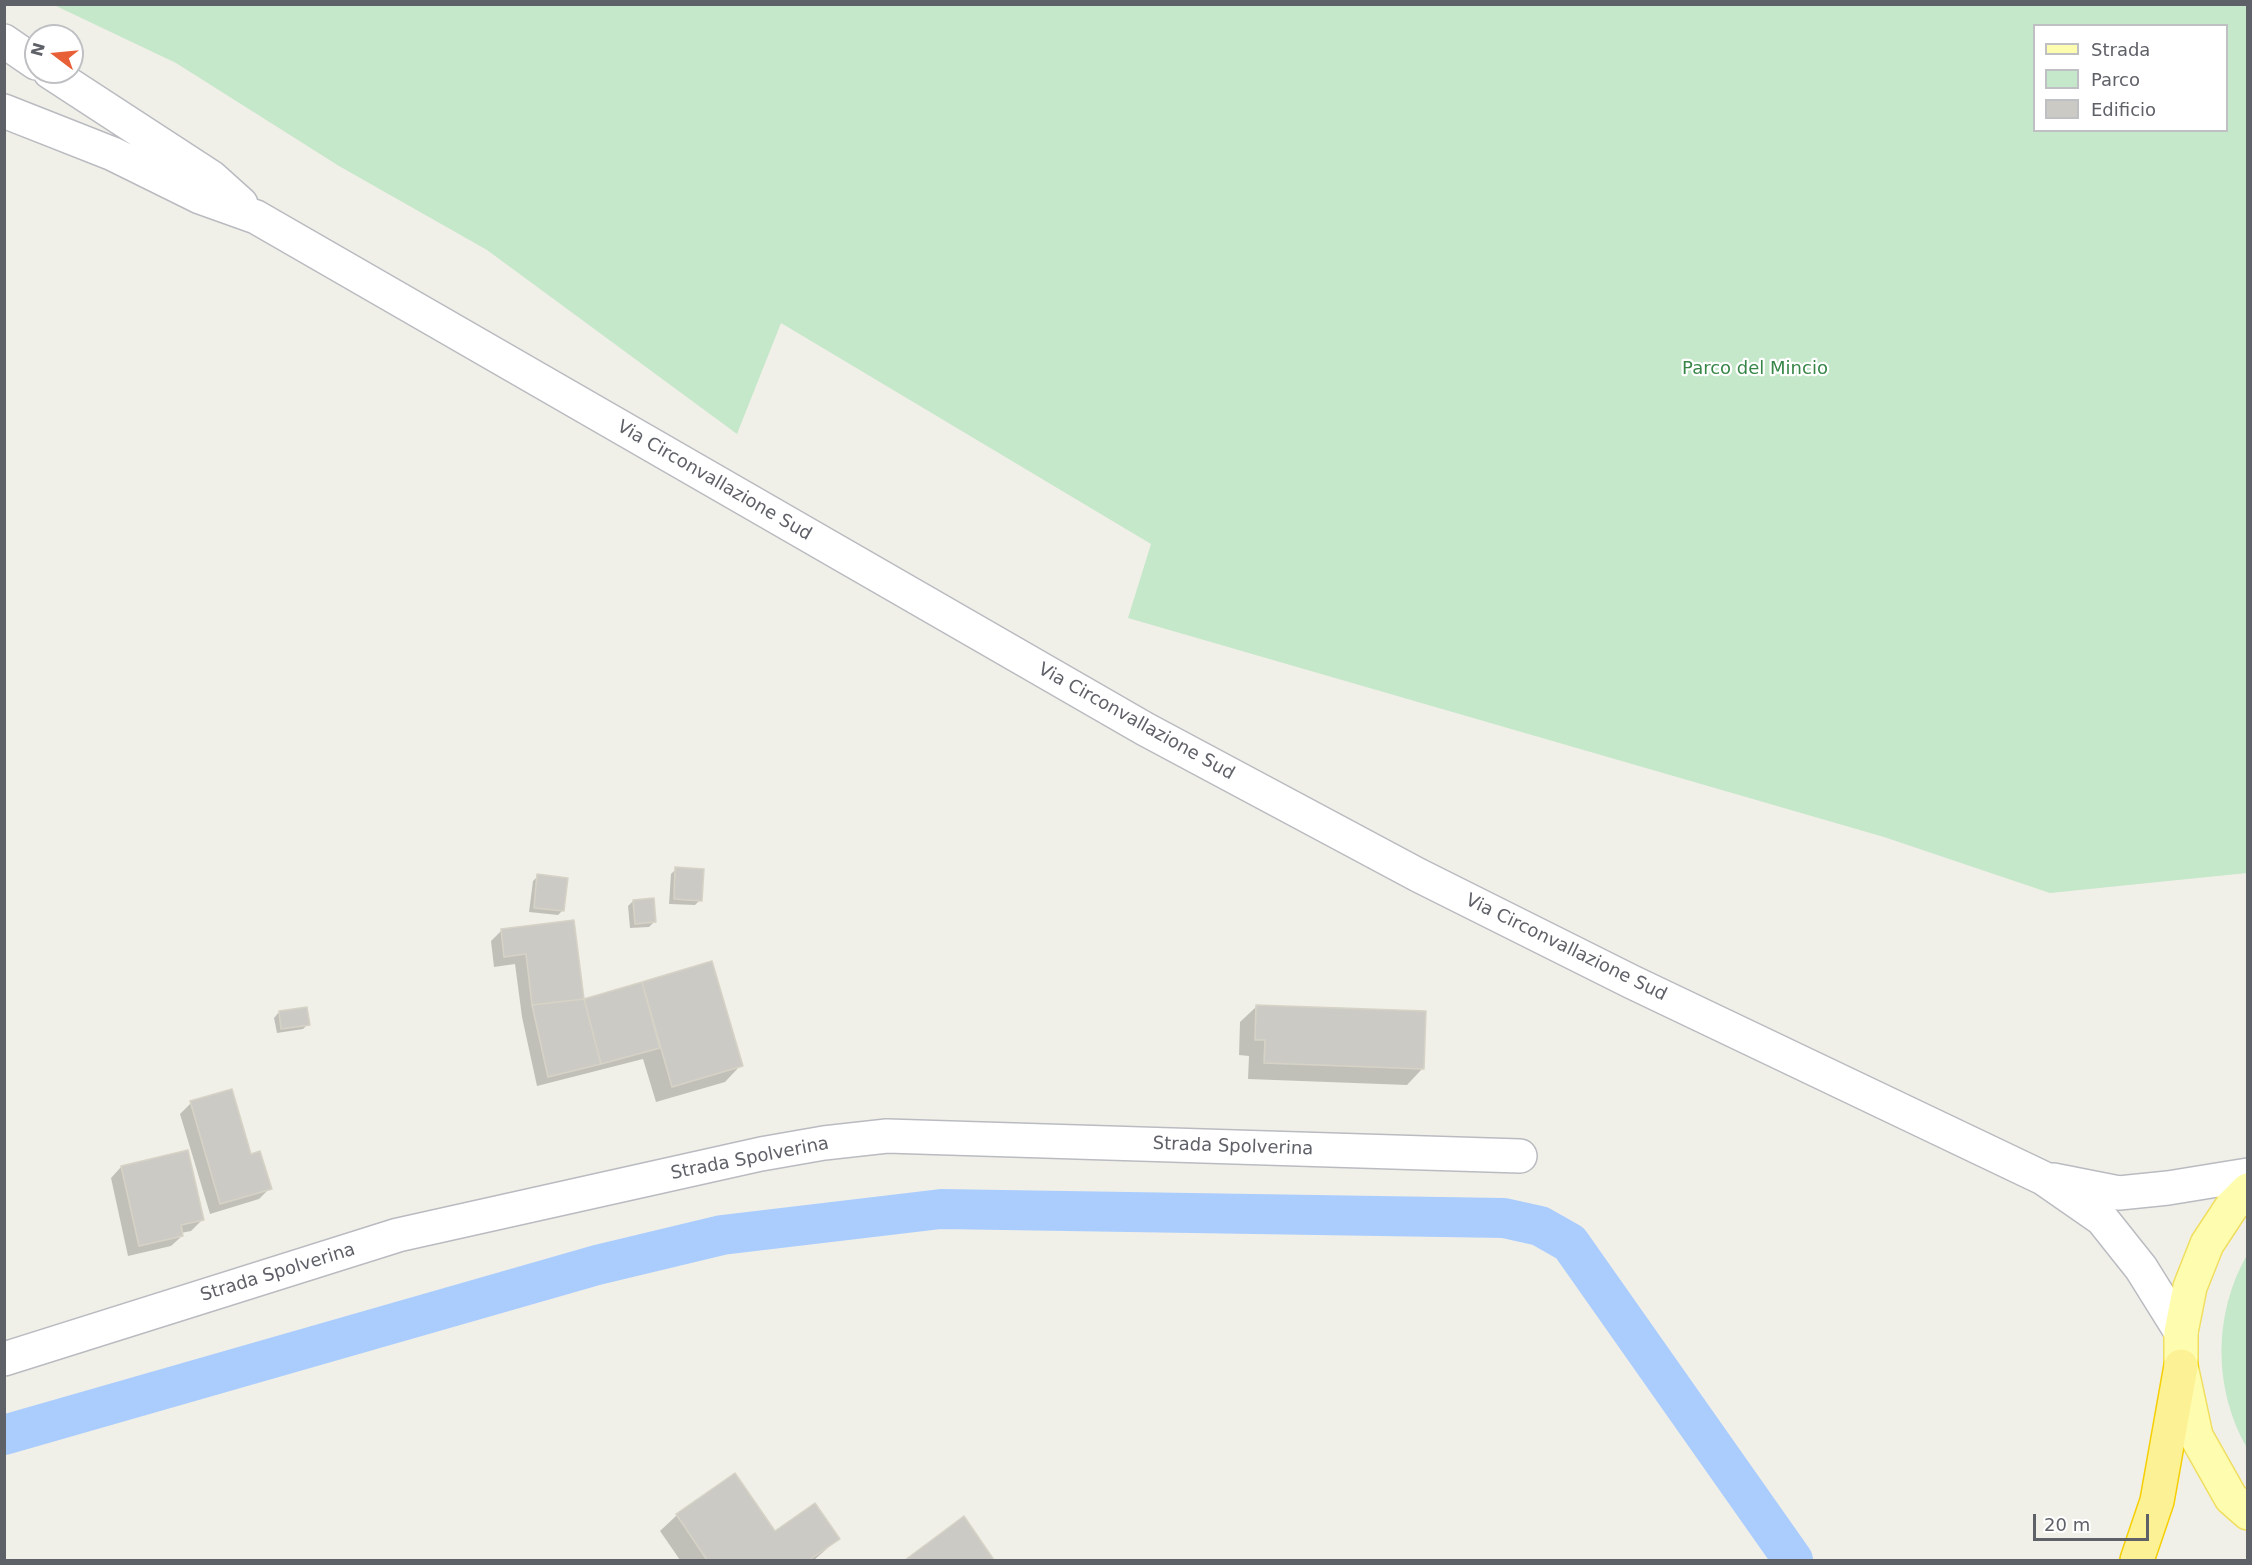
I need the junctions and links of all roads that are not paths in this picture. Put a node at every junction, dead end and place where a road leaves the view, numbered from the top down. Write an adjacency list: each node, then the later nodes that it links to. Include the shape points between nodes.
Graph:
1 (4, 41): 2 (main road)
2 (24, 55)
3 (68, 84): 5 (main road, via 211,177)
4 (4, 111): 5 (main road, via 113,154 200,197)
5 (256, 217): 8 (main road, Via Circonvallazione Sud, via 1155,734 1439,886)
6 (1520, 1156): 11 (main road, Strada Spolverina, via 887,1136 824,1143 398,1235)
7 (2247, 1175): 8 (main road, via 2119,1193)
8 (2043, 1178): 10 (main road, via 2102,1219 2141,1268)
9 (2247, 1190): 10 (main road, via 2207,1244 2190,1287)
10 (2181, 1332): 12 (main road)
11 (4, 1359)
12 (2181, 1366): 13 (main road, via 2196,1436 2231,1498); 14 (highway, via 2157,1501)
13 (2247, 1513)
14 (2137, 1560)

